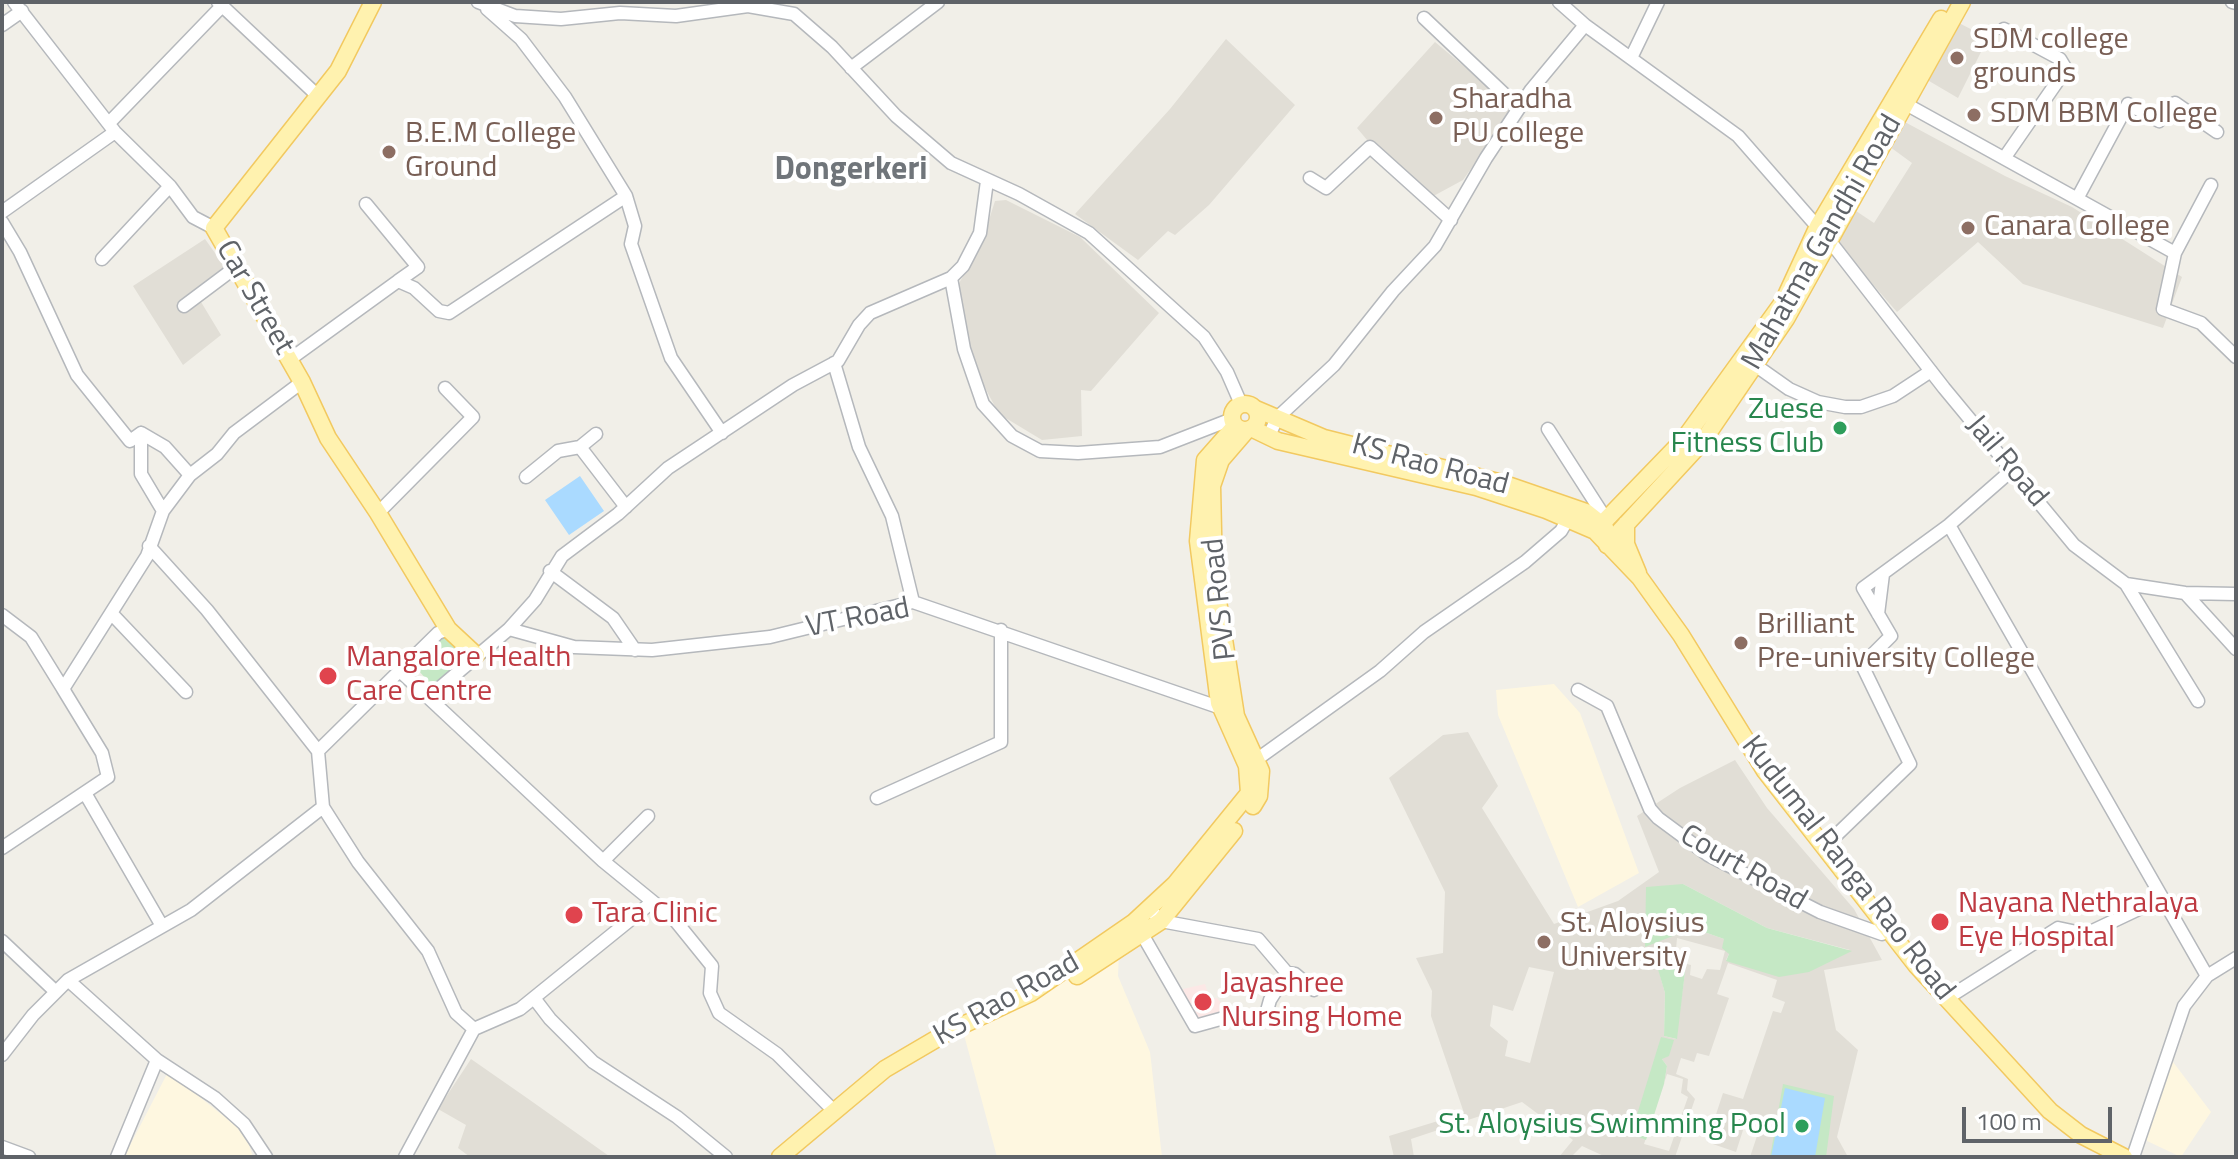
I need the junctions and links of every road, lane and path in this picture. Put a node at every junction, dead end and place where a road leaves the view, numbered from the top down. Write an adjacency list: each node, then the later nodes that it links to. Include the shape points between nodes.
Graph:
1 (373, 2): 19 (main road)
2 (938, 2): 18 (street)
3 (1559, 2): 14 (street, Jail Road)
4 (1658, 2): 17 (street)
5 (1950, 2): 35 (main road, Mahatma Gandhi Road)
6 (1962, 2): 20 (main road, Mahatma Gandhi Road)
7 (480, 3): 11 (street, via 515,16); 16 (street)
8 (220, 4): 19 (street); 22 (street)
9 (18, 7): 13 (street); 22 (street, Car Street)
10 (796, 8): 11 (street); 18 (street)
11 (540, 18): 16 (street, via 521,33)
12 (1424, 18): 21 (street)
13 (2, 25)
14 (1585, 25): 17 (street, Jail Road); 21 (street)
15 (2004, 29): 24 (street, via 2060,59 2066,69)
16 (521, 39): 29 (street, via 565,97)
17 (1631, 58): 35 (street, Jail Road, via 1738,136)
18 (851, 68): 26 (street, via 951,163)
19 (319, 97): 36 (main road)
20 (1904, 103): 24 (street); 37 (main road, Mahatma Gandhi Road)
21 (1519, 108): 33 (street)
22 (112, 127): 28 (street, Car Street); 32 (street)
23 (2217, 132): 30 (street, via 2175,103 2159,121 2128,104)
24 (2005, 157): 30 (street)
25 (1310, 178): 33 (street, via 1326,188 1370,147)
26 (987, 181): 41 (street, via 980,233); 51 (street, via 1089,233 1204,337)
27 (2211, 185): 38 (street)
28 (170, 186): 36 (street, Car Street, via 193,217); 39 (street)
29 (626, 196): 42 (street, via 449,313); 56 (street, via 635,226 631,244 671,358)
30 (2078, 197): 38 (street)
31 (366, 204): 42 (street, via 418,267)
32 (2, 212)
33 (1451, 220): 52 (street, via 1334,365)
34 (2, 222): 55 (street, via 77,375 130,441)
35 (1818, 226): 37 (street, Jail Road); 66 (main road, Mahatma Gandhi Road, via 1775,314 1684,439)
36 (214, 228): 40 (main road, Car Street)
37 (1829, 240): 47 (main road, Mahatma Gandhi Road); 48 (street, Jail Road)
38 (2175, 253): 44 (street, via 2163,309 2201,323)
39 (102, 259)
40 (236, 267): 43 (street); 45 (main road, Car Street)
41 (951, 278): 46 (street, via 870,313); 53 (street, via 964,349 983,404 1012,436 1040,451 1160,447)
42 (398, 281): 45 (street)
43 (184, 306)
44 (2236, 357)
45 (289, 360): 49 (main road, Car Street)
46 (834, 363): 56 (street); 77 (street, via 859,447 892,516)
47 (1755, 365): 48 (street, via 1789,389 1845,407 1893,396); 66 (main road, Mahatma Gandhi Road, via 1703,441)
48 (1931, 371): 59 (street, Jail Road)
49 (302, 382): 60 (street, via 234,433); 65 (main road, Car Street, via 328,438)
50 (445, 388): 65 (street, via 473,417)
51 (1249, 407): 52 (main road, KS Rao Road); 53 (main road, via 1259,418); 53 (main road, PVS Road, via 1233,412)
52 (1277, 418): 53 (street); 63 (main road, KS Rao Road, via 1324,438 1474,476)
53 (1247, 428): 63 (main road, KS Rao Road); 93 (main road, PVS Road, via 1221,460 1212,486 1214,575)
54 (1548, 429): 66 (street)
55 (141, 433): 60 (street, via 165,447); 64 (street, via 141,474)
56 (722, 433): 62 (street, via 668,468)
57 (596, 434): 58 (street)
58 (580, 447): 61 (street, via 558,451); 62 (street)
59 (2012, 470): 68 (street); 74 (street, Jail Road, via 2074,545)
60 (190, 475): 64 (street)
61 (526, 477)
62 (626, 507): 72 (street)
63 (1553, 507): 66 (main road, KS Rao Road); 67 (main road, KS Rao Road)
64 (163, 511): 70 (street)
65 (378, 513): 81 (main road, Car Street)
66 (1607, 518): 67 (main road, KS Rao Road); 69 (main road, Mahatma Gandhi Road); 69 (main road, KS Rao Road); 71 (main road)
67 (1568, 519): 95 (street, via 1525,562 1424,632)
68 (1949, 525): 100 (street, via 1863,588 1891,636 1862,665 1910,764); 103 (street)
69 (1611, 541): 71 (main road); 73 (main road, Kudumal Ranga Rao Road)
70 (150, 552): 78 (street); 94 (street, via 207,610)
71 (1631, 558): 73 (main road)
72 (550, 571): 82 (street, via 535,600); 85 (street, via 613,618)
73 (1640, 578): 100 (main road, Kudumal Ranga Rao Road, via 1765,771)
74 (2126, 584): 75 (street, Jail Road); 92 (street)
75 (2185, 593): 76 (street, Jail Road); 80 (street)
76 (2232, 594): 80 (street, via 2211,609)
77 (913, 602): 83 (street, VT Road); 85 (street, VT Road, via 770,637)
78 (111, 613): 89 (street); 90 (street)
79 (2, 615): 89 (street, via 31,637)
80 (2216, 627): 84 (street)
81 (448, 629): 86 (main road, Car Street); 87 (street)
82 (509, 629): 85 (street, VT Road, via 574,647); 86 (street)
83 (1001, 630): 93 (street, VT Road); 97 (street, via 1001,742)
84 (2236, 649)
85 (635, 650)
86 (476, 655): 91 (street)
87 (400, 671): 91 (street); 94 (street)
88 (1578, 690): 108 (street, Court Road, via 1607,706 1658,818 1708,855 1820,912)
89 (65, 692): 96 (street, via 102,753 108,777)
90 (186, 692)
91 (430, 696): 102 (street)
92 (2198, 701)
93 (1228, 709): 95 (main road, PVS Road); 105 (main road, KS Rao Road, via 1247,766 1249,793)
94 (318, 751): 98 (street)
95 (1258, 765): 105 (main road, via 1259,796 1250,811)
96 (85, 793): 101 (street); 106 (street)
97 (877, 798)
98 (323, 807): 106 (street, via 191,910); 118 (street, via 358,862 428,951 456,1013)
99 (648, 816): 102 (street)
100 (1824, 847): 108 (main road, Kudumal Ranga Rao Road)
101 (2, 848)
102 (603, 861): 104 (street)
103 (2162, 898): 112 (street); 117 (street, via 2086,934 2058,928)
104 (651, 903): 116 (street); 121 (street, via 674,919 712,966 710,993 719,1013 777,1054)
105 (1155, 914): 107 (main road); 111 (street, via 1258,939); 121 (main road, KS Rao Road, via 1031,993 910,1053)
106 (162, 926): 113 (street)
107 (1142, 934): 111 (street, via 1195,1026 1231,1016 1265,1018); 130 (main road, via 1099,964 871,1087)
108 (1890, 939): 117 (main road, Kudumal Ranga Rao Road)
109 (2, 941): 115 (street)
110 (2236, 958): 112 (street)
111 (1287, 973): 114 (street)
112 (2207, 976): 131 (street, via 2184,1006)
113 (68, 980): 115 (street); 120 (street)
114 (1314, 990)
115 (56, 992): 119 (street)
116 (534, 998): 118 (street); 128 (street, via 593,1062 677,1117)
117 (1946, 999): 123 (main road, Kudumal Ranga Rao Road, via 2050,1111)
118 (474, 1029): 127 (street)
119 (2, 1055)
120 (157, 1060): 125 (street); 126 (street, via 215,1098 244,1124)
121 (833, 1110): 129 (main road, KS Rao Road)
122 (2, 1147): 124 (street)
123 (2114, 1155)
124 (29, 1157)
125 (117, 1157)
126 (266, 1157)
127 (405, 1157)
128 (726, 1157)
129 (780, 1157)
130 (795, 1157)
131 (2133, 1157)

